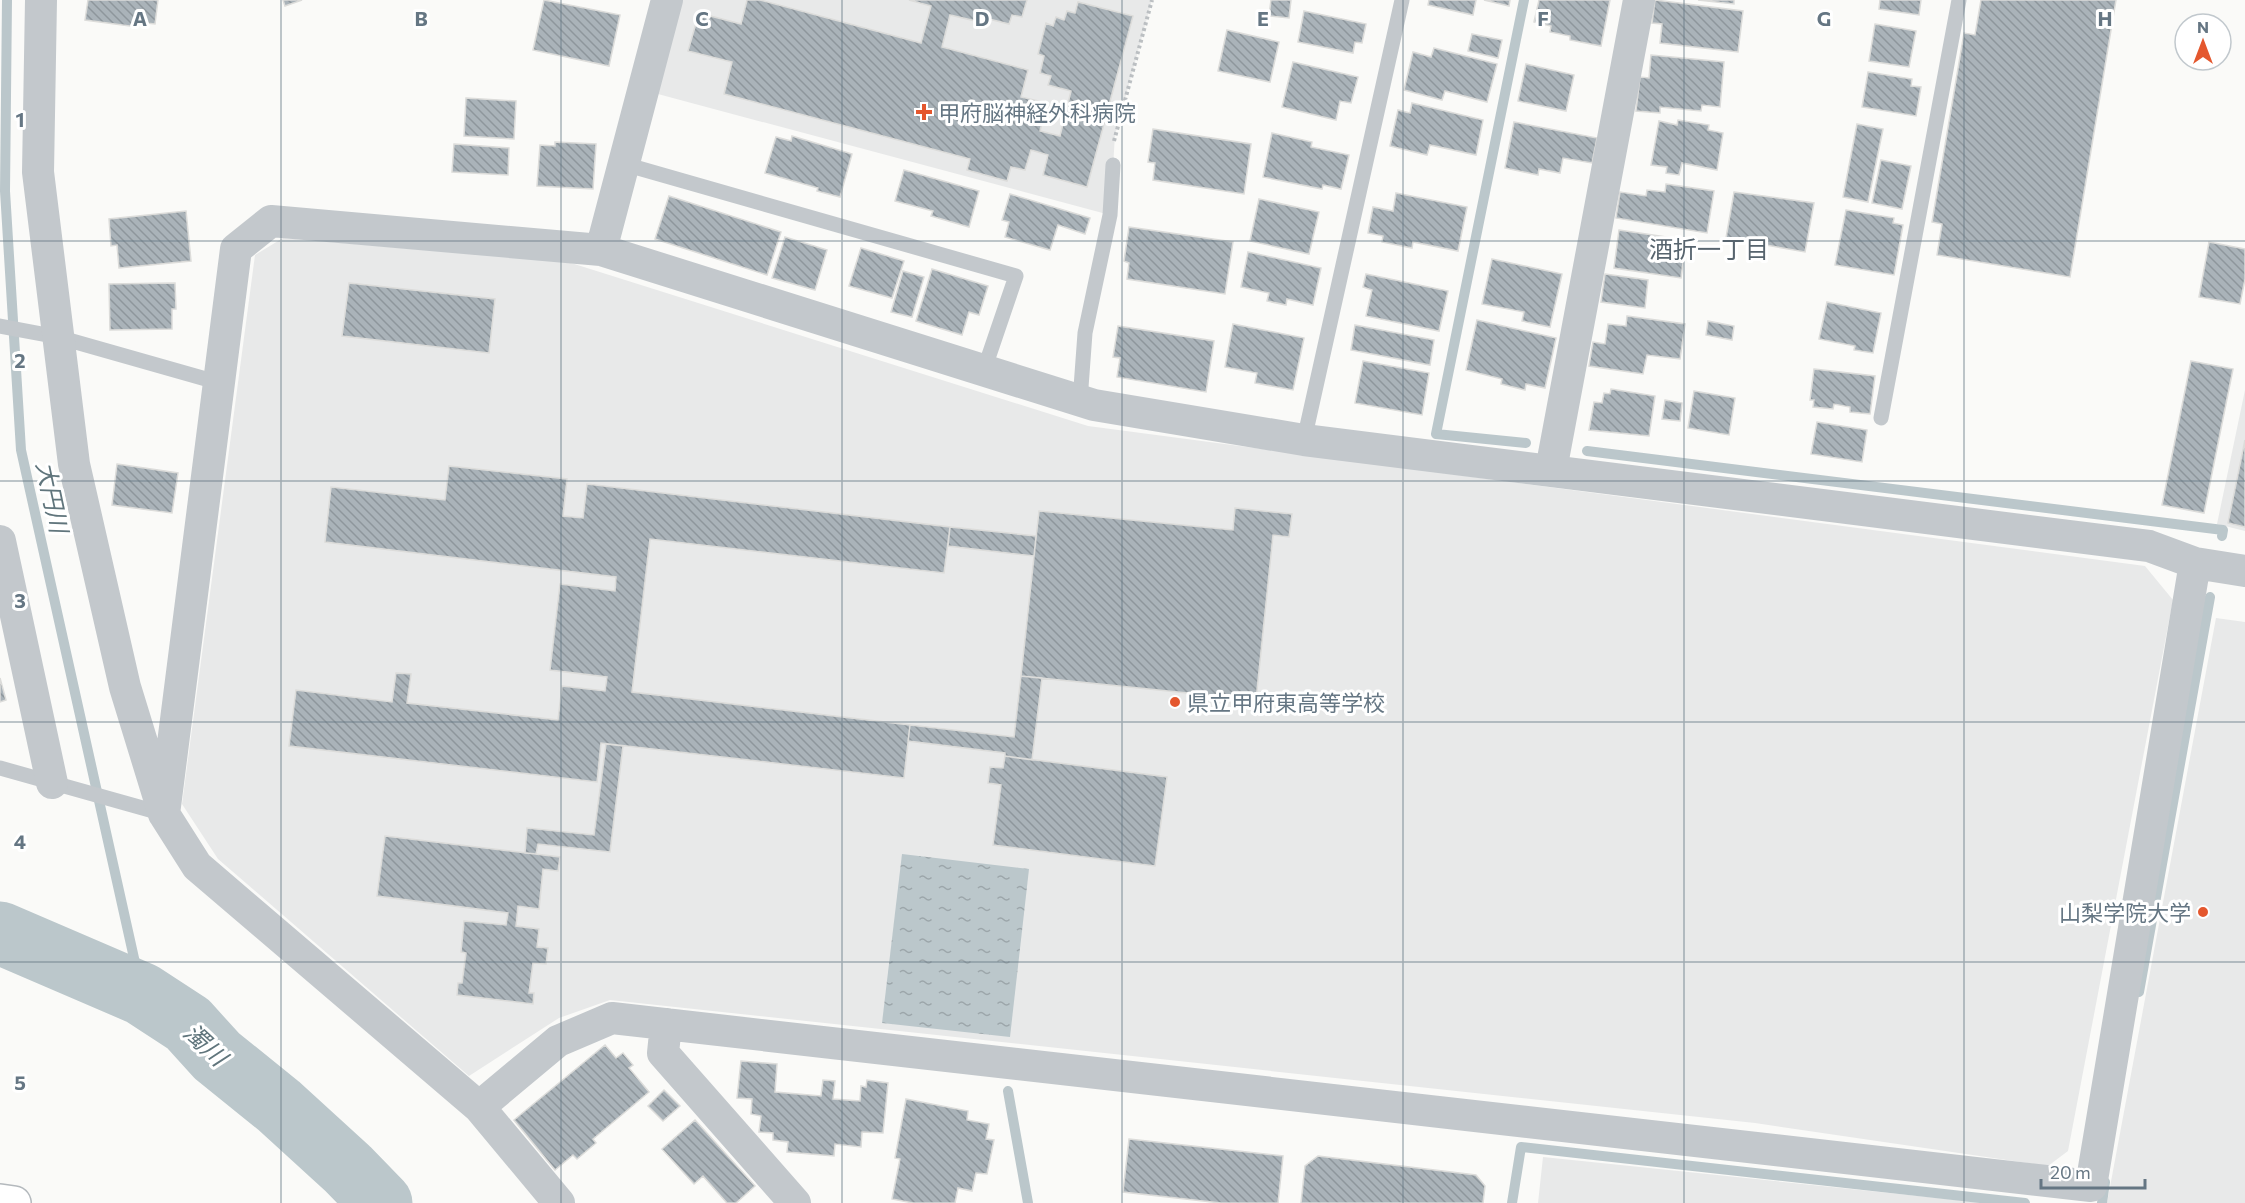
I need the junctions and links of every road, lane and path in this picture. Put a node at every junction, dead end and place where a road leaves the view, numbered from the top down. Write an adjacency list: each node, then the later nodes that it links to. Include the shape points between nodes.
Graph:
1 (41, 0): 11 (street, via 38,172)
2 (667, 0): 7 (street)
3 (1152, 0): 8 (path, via 1115,135)
4 (1402, 0): 16 (lane)
5 (1639, 0): 17 (street)
6 (1959, 0): 15 (lane)
7 (624, 164): 9 (street); 12 (lane, via 1016,276)
8 (1113, 165): 14 (lane, via 1110,215 1085,333)
9 (601, 250): 12 (street); 13 (street, via 271,221 236,249)
10 (0, 326): 11 (lane)
11 (48, 335): 13 (lane); 23 (street, via 124,687)
12 (984, 370): 14 (street)
13 (220, 382): 23 (street)
14 (1080, 401): 16 (street)
15 (1881, 418)
16 (1304, 440): 17 (street)
17 (1551, 470): 19 (street, via 2150,546)
18 (0, 541): 22 (street)
19 (2195, 563): 20 (street); 24 (street, via 2091,1186)
20 (2245, 571)
21 (0, 768): 22 (lane)
22 (62, 786): 23 (lane)
23 (164, 814): 25 (street, via 198,866)
24 (666, 1024): 25 (street, via 612,1017 558,1041); 29 (street, via 663,1053)
25 (479, 1107): 28 (street)
26 (0, 1200): 27 (highway)
27 (14, 1203)
28 (559, 1203)
29 (795, 1203)

